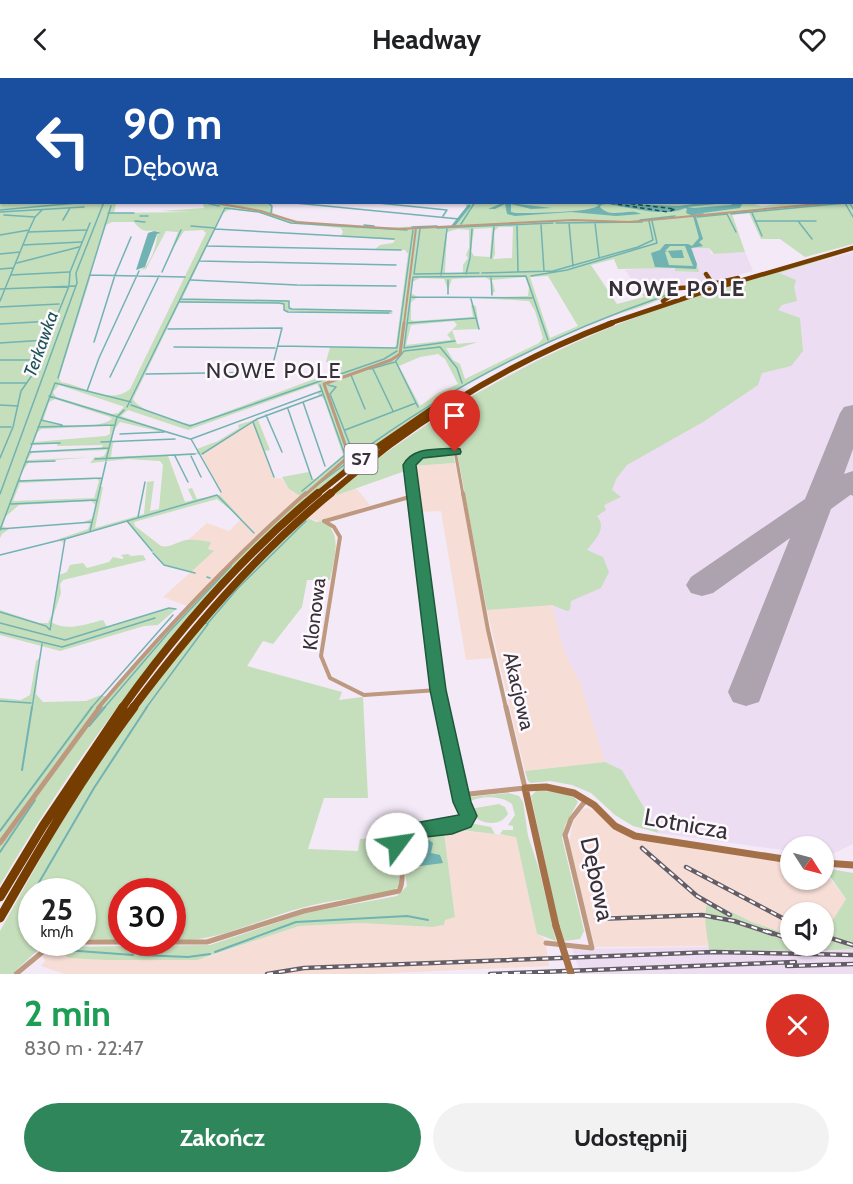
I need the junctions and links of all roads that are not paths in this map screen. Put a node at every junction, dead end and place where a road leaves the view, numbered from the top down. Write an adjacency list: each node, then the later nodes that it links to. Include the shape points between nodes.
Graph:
1 (220, 204): 3 (street, via 299,222)
2 (817, 204): 3 (street, via 631,222 573,220)
3 (416, 228): 18 (street, via 400,354 324,384 347,458 254,539 154,641 91,717)
4 (853, 247): 7 (highway, S7); 23 (highway, S7, via 673,301 570,340 466,393 358,467 263,553 174,651 86,774)
5 (706, 274): 9 (highway, via 710,280)
6 (714, 274): 8 (highway)
7 (740, 278): 8 (highway); 10 (highway, S7)
8 (723, 279): 9 (highway)
9 (704, 285): 10 (highway, via 676,290)
10 (661, 302): 22 (highway, S7, via 564,338 470,386 389,438 300,509 221,587 143,678 70,781)
11 (448, 412): 12 (street, Akacjowa)
12 (455, 452): 13 (street, via 413,458); 15 (street, Akacjowa, via 488,630)
13 (413, 496): 14 (street); 14 (street, Klonowa, via 324,521 340,537 321,656 327,674 364,695)
14 (438, 690): 16 (street)
15 (525, 788): 16 (street); 17 (street, via 559,788); 28 (street, Akacjowa, bridge, via 556,926)
16 (460, 795): 24 (street, via 468,816 464,822 399,835 402,887 393,894 304,911 207,942)
17 (587, 800): 19 (street, Lotnicza, via 615,826 634,836); 25 (street, Dębowa, via 571,819 565,835 592,948)
18 (0, 843)
19 (780, 859)
20 (834, 864): 21 (street)
21 (853, 865)
22 (0, 897)
23 (0, 918)
24 (96, 942)
25 (546, 943)
26 (38, 956): 27 (street)
27 (16, 974)
28 (571, 974)

